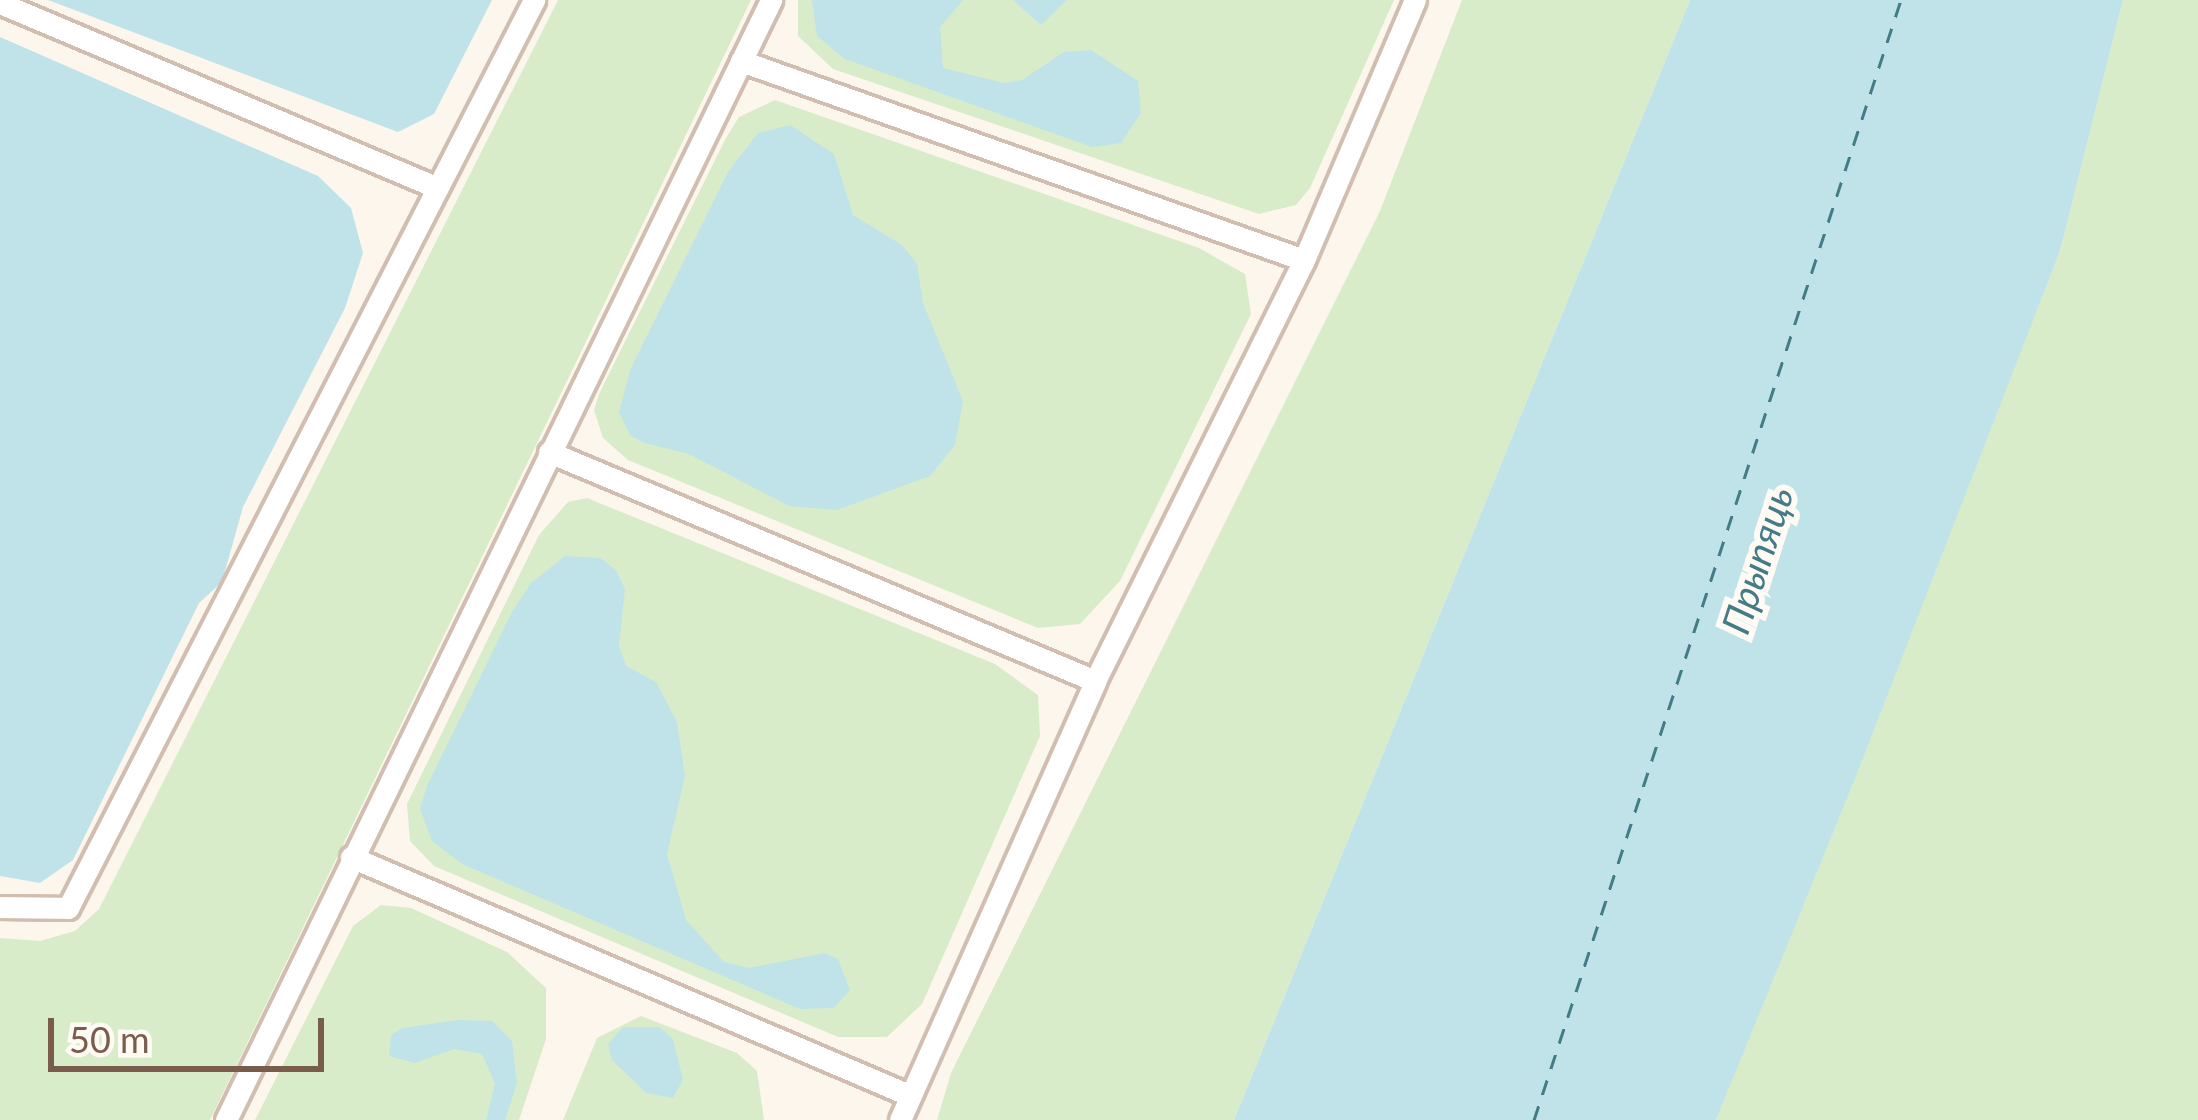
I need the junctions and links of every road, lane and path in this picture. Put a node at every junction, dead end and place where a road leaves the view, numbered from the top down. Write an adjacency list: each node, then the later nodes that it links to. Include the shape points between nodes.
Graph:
1 (534, 0): 6 (lane)
2 (771, 0): 5 (lane)
3 (1414, 0): 7 (lane)
4 (0, 4): 6 (lane)
5 (741, 61): 7 (lane); 8 (lane)
6 (438, 188): 11 (lane, via 68,908)
7 (1304, 260): 9 (lane)
8 (549, 452): 9 (lane); 10 (lane)
9 (1096, 681): 12 (lane)
10 (351, 857): 12 (lane); 13 (lane)
11 (0, 907)
12 (910, 1095): 14 (lane)
13 (226, 1120)
14 (900, 1120)

